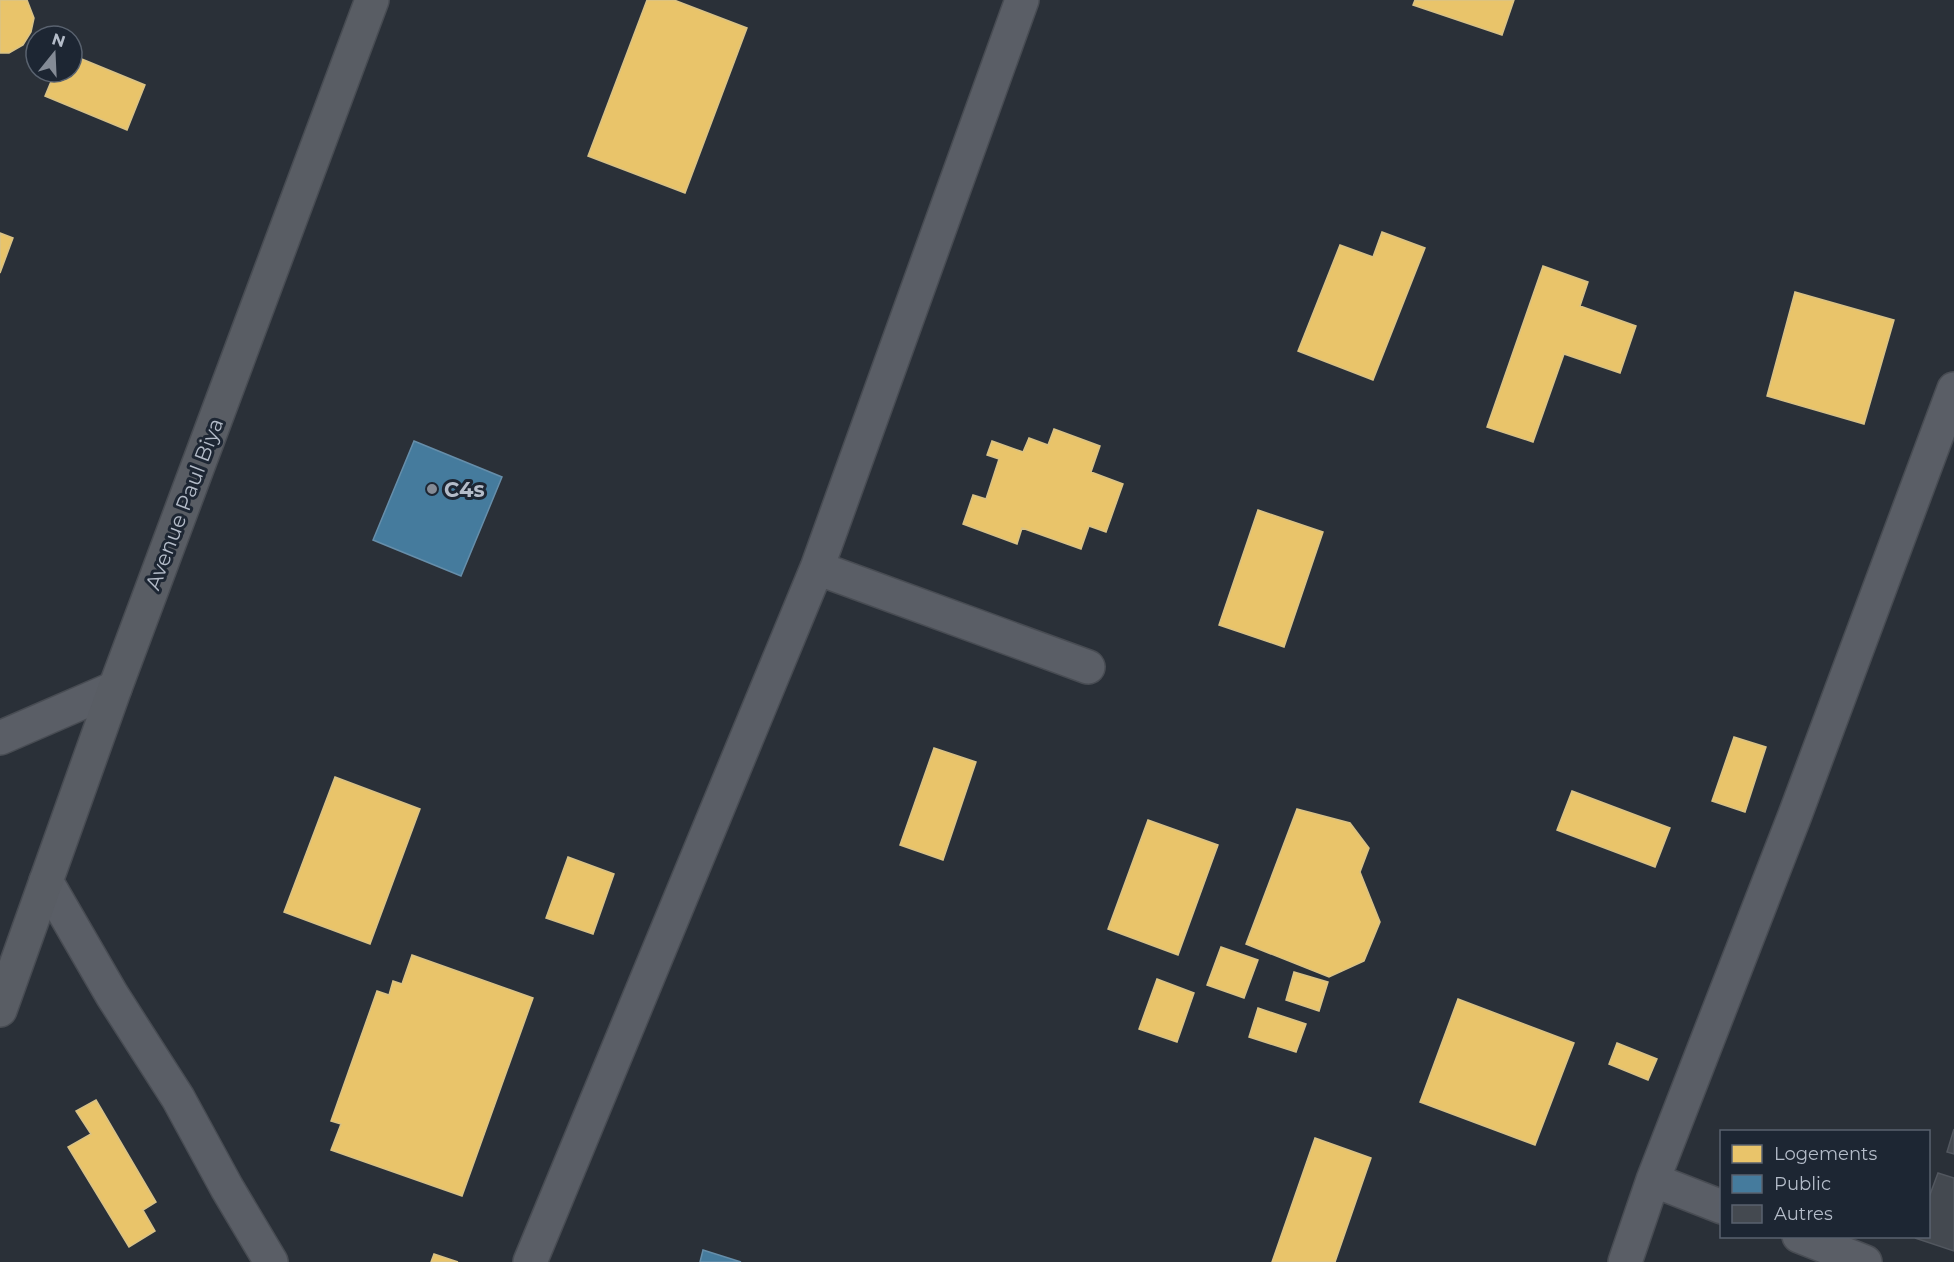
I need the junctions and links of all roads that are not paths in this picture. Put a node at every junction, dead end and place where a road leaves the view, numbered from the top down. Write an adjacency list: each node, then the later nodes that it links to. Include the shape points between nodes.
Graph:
1 (372, 0): 6 (main road, Avenue Paul Biya)
2 (1022, 0): 4 (street)
3 (1954, 390): 10 (street)
4 (817, 568): 5 (street); 14 (street)
5 (1088, 667)
6 (115, 688): 7 (street); 8 (main road, Avenue Paul Biya)
7 (0, 738)
8 (46, 881): 9 (main road, Avenue Paul Biya); 13 (street, via 111,995 178,1098)
9 (0, 1010)
10 (1653, 1180): 11 (street); 15 (street)
11 (1720, 1206)
12 (1804, 1238): 16 (street)
13 (271, 1262)
14 (530, 1262)
15 (1625, 1262)
16 (1865, 1262)

